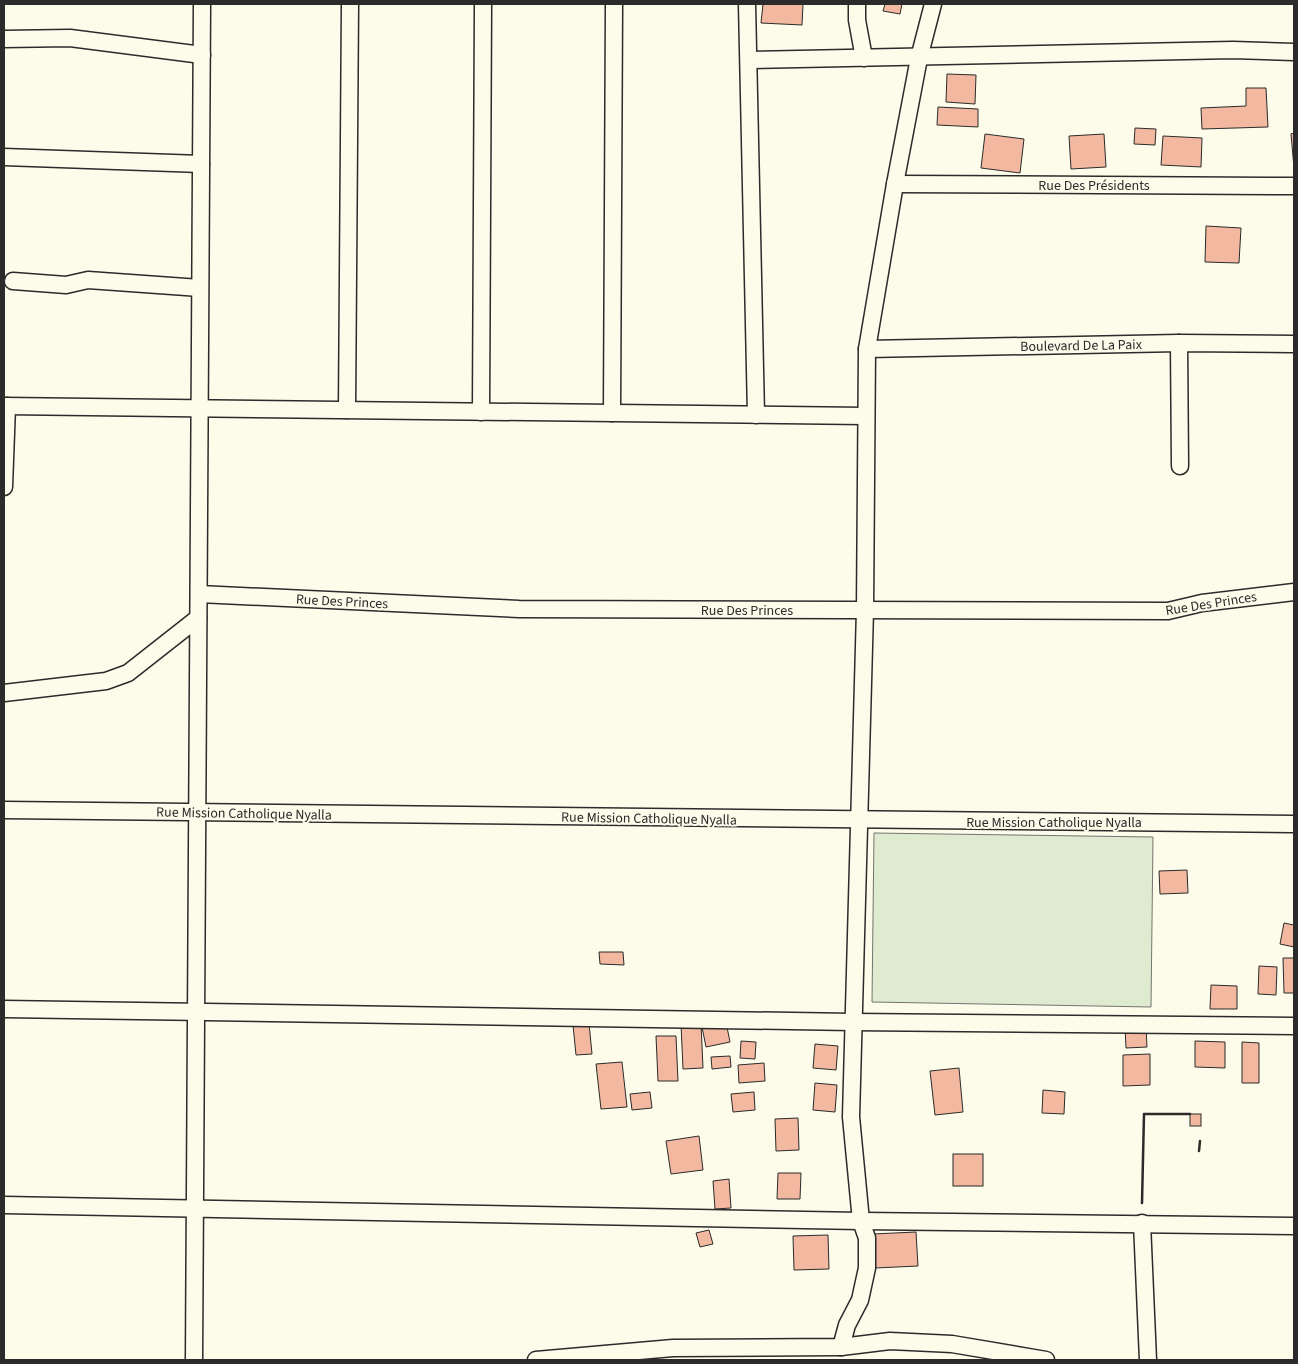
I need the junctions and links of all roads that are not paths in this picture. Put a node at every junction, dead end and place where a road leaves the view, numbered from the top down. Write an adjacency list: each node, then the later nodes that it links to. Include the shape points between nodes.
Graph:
1 (202, 4): 10 (street)
2 (350, 4): 25 (street)
3 (483, 4): 26 (street)
4 (614, 4): 27 (street)
5 (747, 4): 13 (street)
6 (857, 4): 11 (street)
7 (933, 4): 12 (street)
8 (4, 39): 10 (street, via 70,38)
9 (1294, 52): 12 (street)
10 (202, 55): 15 (street)
11 (864, 58): 12 (street); 13 (street)
12 (919, 58): 16 (street)
13 (749, 60): 28 (street)
14 (4, 157): 15 (street)
15 (201, 164): 19 (street)
16 (894, 184): 17 (street, Rue Des Présidents); 22 (street)
17 (1294, 186)
18 (13, 282): 19 (street, via 66,285 88,280)
19 (200, 288): 24 (street)
20 (1179, 343): 21 (street, Boulevard De La Paix); 22 (street, Boulevard De La Paix); 30 (street)
21 (1294, 344)
22 (867, 350): 29 (street)
23 (5, 406): 24 (street); 31 (street)
24 (200, 409): 25 (street); 33 (street)
25 (347, 410): 26 (street)
26 (481, 412): 27 (street)
27 (612, 413): 28 (street)
28 (756, 415): 29 (street)
29 (865, 416): 34 (street)
30 (1180, 466)
31 (4, 487)
32 (1294, 592): 34 (street, Rue Des Princes, via 1168,611)
33 (199, 594): 34 (street, Rue Des Princes, via 519,609); 35 (street)
34 (865, 610): 39 (street)
35 (198, 618): 36 (street, via 128,674 106,681); 38 (street)
36 (4, 693)
37 (4, 810): 38 (street, Rue Mission Catholique Nyalla)
38 (197, 812): 39 (street, Rue Mission Catholique Nyalla); 42 (street)
39 (859, 820): 40 (street, Rue Mission Catholique Nyalla); 43 (street)
40 (1294, 824)
41 (4, 1009): 42 (street)
42 (196, 1012): 43 (street); 46 (street)
43 (852, 1022): 44 (street); 47 (street, via 851,1117)
44 (1294, 1026)
45 (4, 1205): 46 (street)
46 (195, 1208): 47 (street); 52 (street)
47 (861, 1221): 48 (street); 50 (street, via 867,1238 868,1268 860,1300 847,1325)
48 (1142, 1223): 49 (street); 55 (street)
49 (1294, 1226)
50 (841, 1347): 51 (street); 54 (street, via 890,1341 952,1344)
51 (676, 1354): 53 (street)
52 (194, 1360)
53 (536, 1360)
54 (1046, 1360)
55 (1148, 1360)

